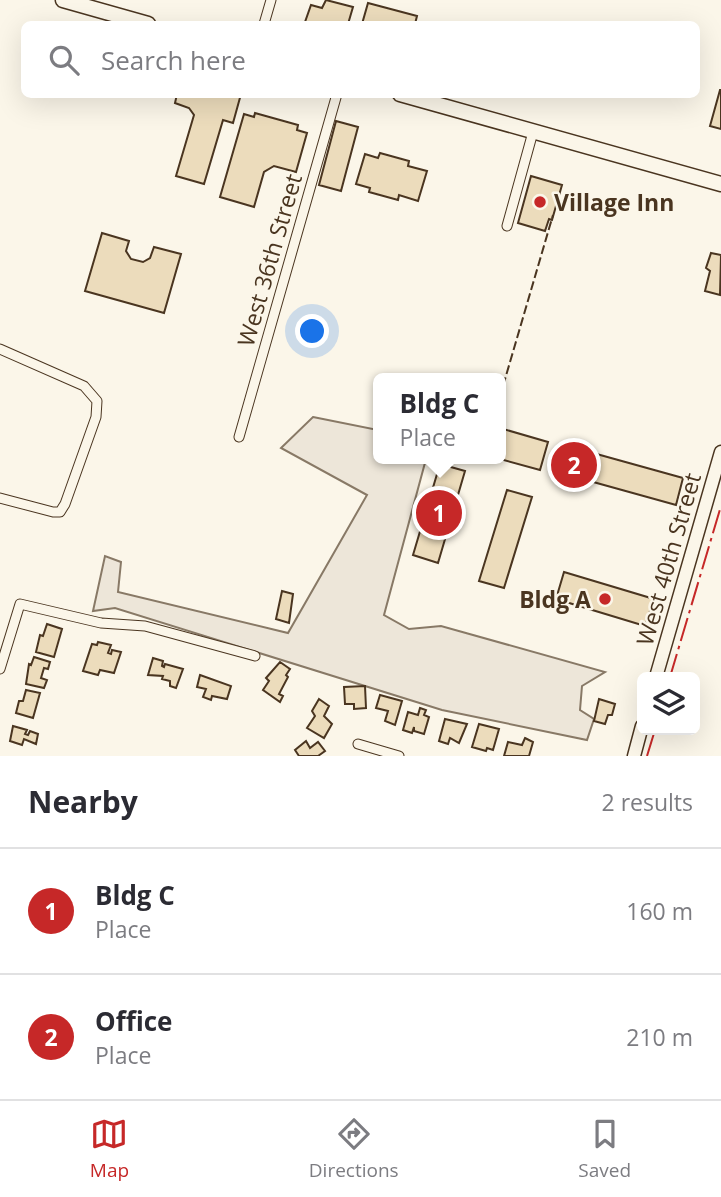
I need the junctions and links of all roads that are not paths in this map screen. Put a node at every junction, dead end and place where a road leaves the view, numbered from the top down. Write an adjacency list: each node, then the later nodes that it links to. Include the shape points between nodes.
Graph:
1 (63, 0): 3 (main road)
2 (271, 0): 4 (street)
3 (137, 21)
4 (265, 21)
5 (336, 98): 11 (street, West 36th Street)
6 (414, 98): 7 (main road)
7 (533, 132): 8 (main road); 9 (street)
8 (721, 184)
9 (507, 226)
10 (0, 349): 13 (street, via 84,386 97,401 96,417 60,512)
11 (239, 437)
12 (721, 452): 16 (street, West 40th Street)
13 (0, 498)
14 (255, 656): 15 (street, via 145,626 101,623 20,604)
15 (0, 669)
16 (657, 672)
17 (640, 735): 20 (street)
18 (358, 744): 19 (street)
19 (399, 756)
20 (634, 756)

